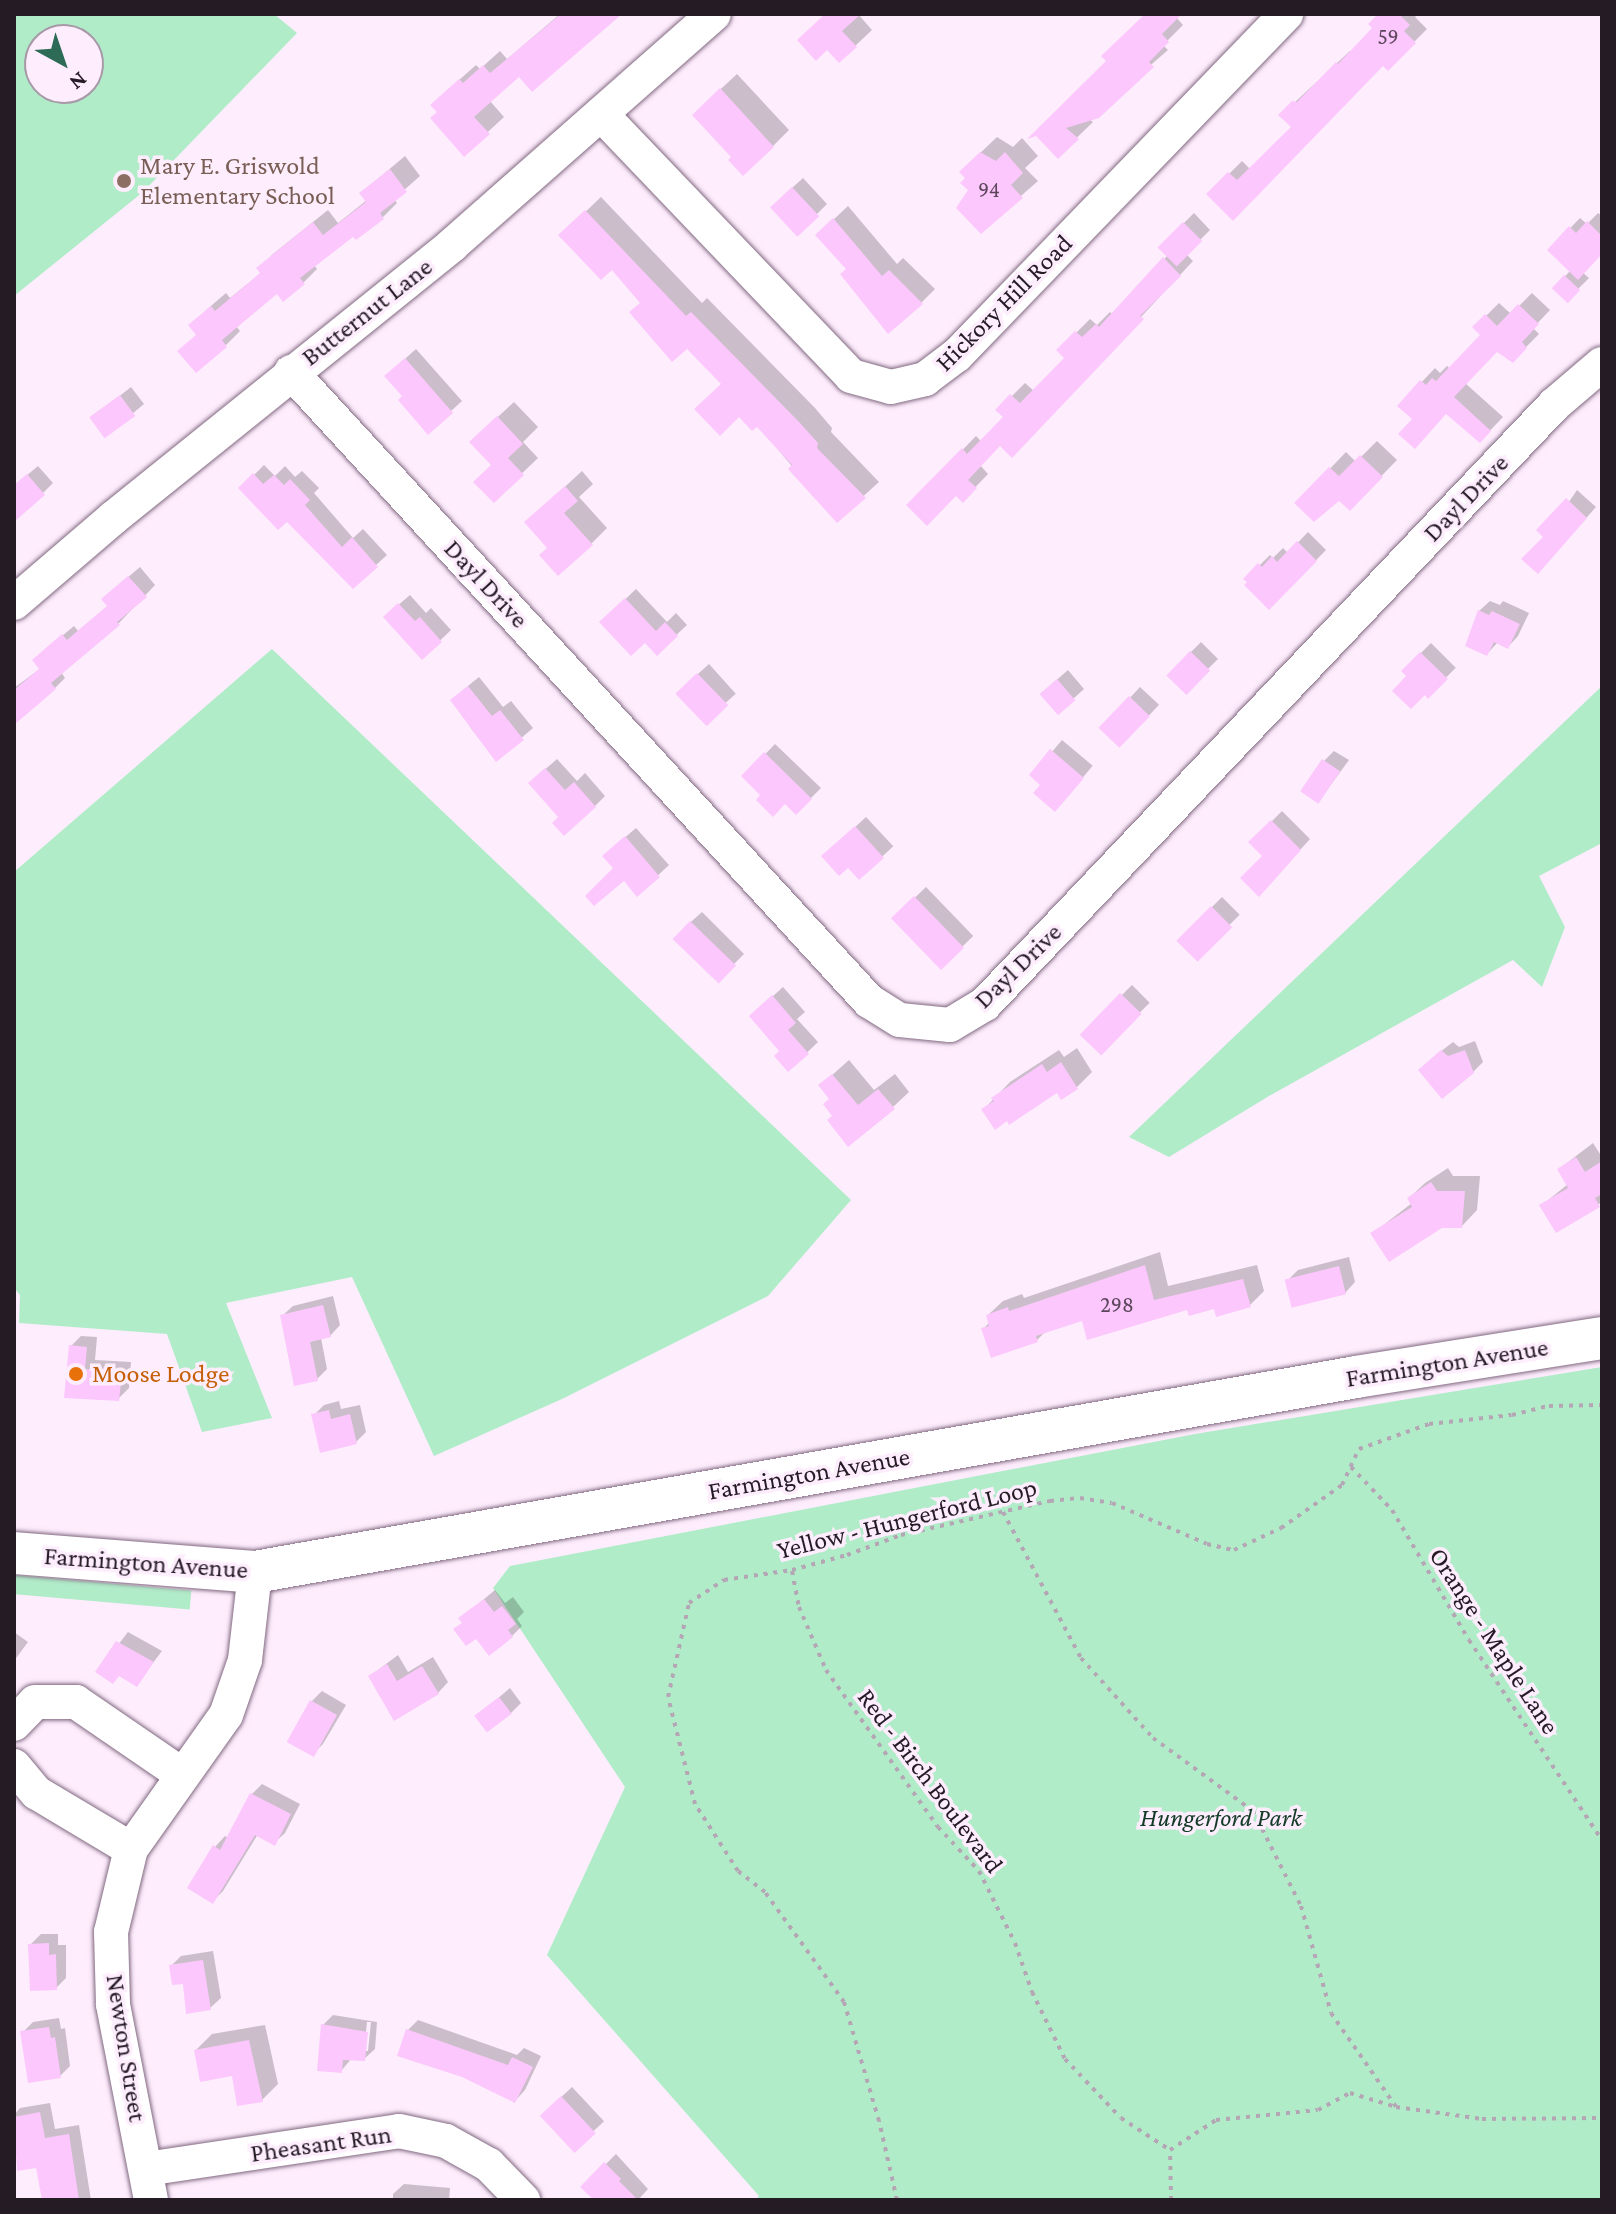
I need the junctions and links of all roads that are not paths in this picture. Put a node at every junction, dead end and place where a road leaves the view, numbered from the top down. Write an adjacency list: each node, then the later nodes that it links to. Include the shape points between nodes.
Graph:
1 (714, 14): 3 (street, Butternut Lane)
2 (1286, 14): 3 (street, Hickory Hill Road, via 957,355 925,379 891,387 851,376)
3 (601, 114): 5 (street, Butternut Lane, via 452,245)
4 (1602, 364): 5 (street, Dayl Drive, via 1543,417 985,1004 950,1025 900,1020 869,1001)
5 (291, 372): 6 (street, Butternut Lane)
6 (14, 603)
7 (1602, 1338): 9 (main road, Farmington Avenue, via 1340,1379)
8 (14, 1553): 9 (main road, Farmington Avenue)
9 (255, 1572): 12 (street, Newton Street, via 245,1660 226,1715)
10 (14, 1724): 12 (street, via 35,1702 76,1702)
11 (14, 1766): 13 (street, via 37,1793)
12 (181, 1774): 13 (street, Newton Street)
13 (131, 1849): 14 (street, Newton Street, via 111,1932 113,2004)
14 (149, 2185): 15 (street, Pheasant Run, via 399,2131 446,2141 489,2165)
15 (523, 2200)

